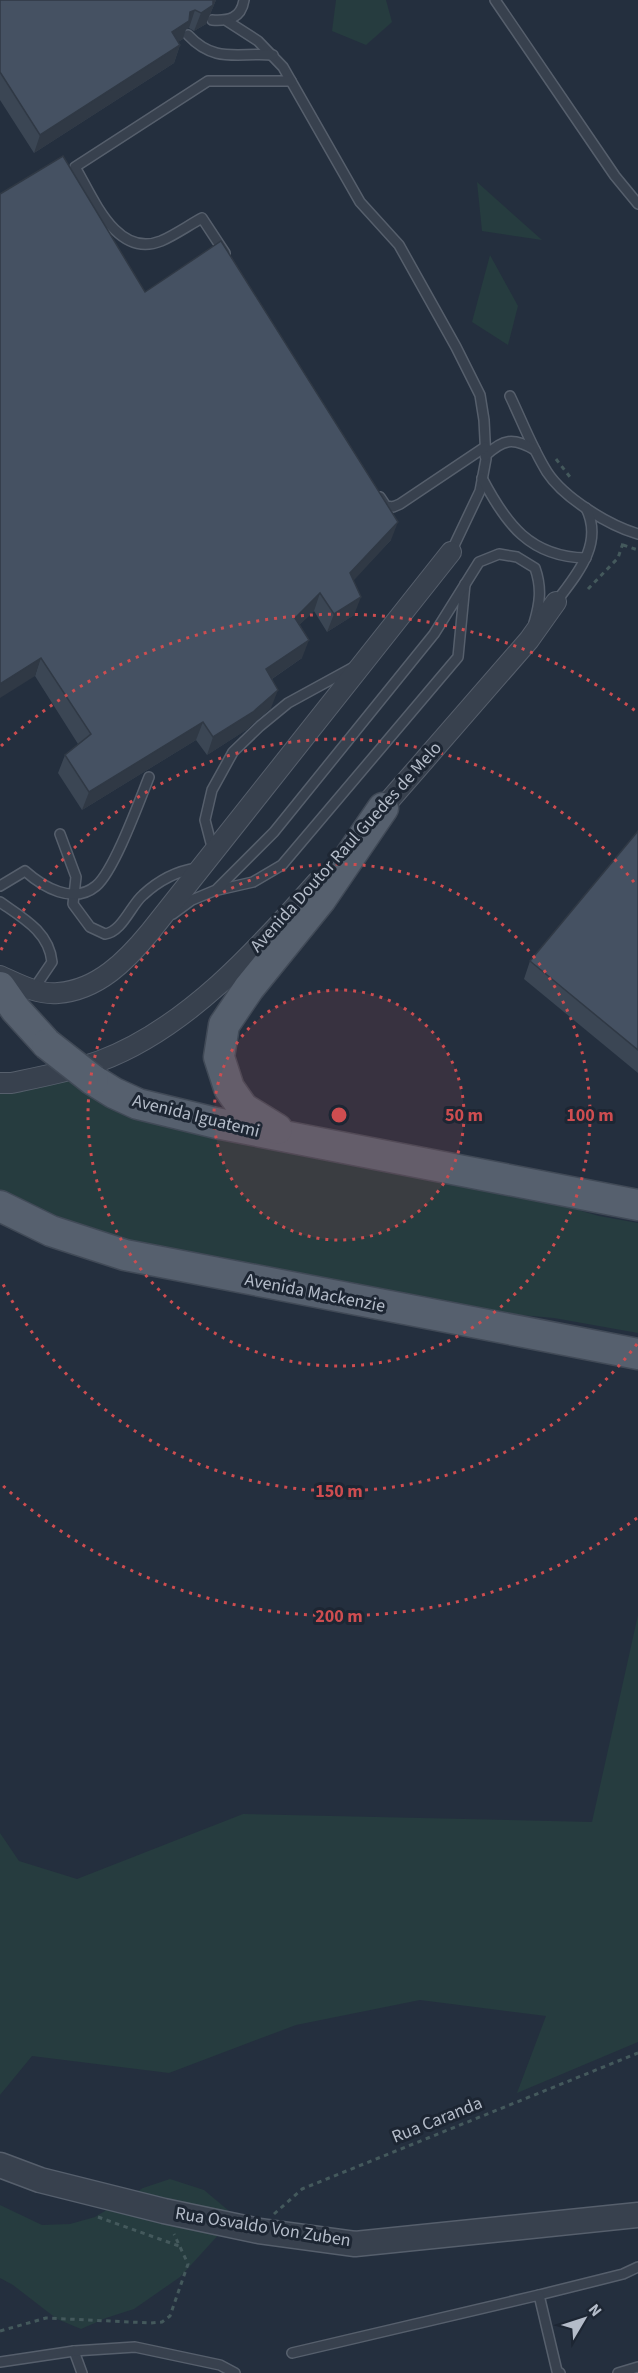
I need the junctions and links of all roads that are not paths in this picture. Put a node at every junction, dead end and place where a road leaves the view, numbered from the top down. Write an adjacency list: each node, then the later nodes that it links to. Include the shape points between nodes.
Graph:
1 (244, 0): 4 (lane, via 243,9)
2 (495, 0): 8 (lane)
3 (212, 20): 4 (lane)
4 (227, 21): 6 (lane, via 258,40)
5 (188, 35): 6 (lane, via 198,46 216,55)
6 (273, 55): 7 (lane)
7 (291, 81): 9 (lane, via 208,81 75,167 115,231 128,241 143,245 161,241 202,218); 12 (lane, via 360,202 399,245 456,347 480,395)
8 (638, 204)
9 (233, 265)
10 (510, 396): 11 (lane)
11 (535, 450): 12 (lane, via 517,441 504,441); 15 (lane, via 561,489)
12 (485, 452): 13 (lane); 14 (lane, via 393,507 386,506)
13 (482, 478): 17 (lane, via 474,507); 18 (lane, via 504,517 520,534 555,555)
14 (374, 486)
15 (585, 506): 16 (lane); 18 (lane, via 592,530)
16 (638, 534)
17 (451, 552): 22 (street)
18 (586, 558): 20 (lane)
19 (465, 582): 21 (lane, via 479,562 499,554 517,557 535,568 541,585 540,603); 29 (lane, via 434,634 398,679 274,832); 29 (lane, via 458,657 282,866 253,882)
20 (556, 602): 21 (street, Avenida Doutor Raul Guedes de Melo)
21 (529, 640): 24 (street, Avenida Doutor Raul Guedes de Melo)
22 (364, 661): 26 (street); 26 (lane, via 288,704 233,752 212,790 205,820)
23 (149, 777): 30 (lane, via 101,881 89,891)
24 (383, 808): 36 (street, Avenida Doutor Raul Guedes de Melo, via 271,934 194,1006 147,1039 100,1061); 37 (main road, via 321,898 224,1025 219,1058 229,1088 243,1108)
25 (60, 834): 30 (lane, via 76,878)
26 (213, 851): 27 (street)
27 (200, 868): 30 (lane, via 182,871 148,890 108,934 94,930 76,910); 32 (street)
28 (0, 886): 30 (lane, via 25,871 54,891)
29 (216, 890): 32 (lane, via 192,900)
30 (74, 893)
31 (0, 902): 35 (lane, via 48,943 52,962)
32 (150, 932): 35 (street, via 120,966 99,979 57,993)
33 (0, 976): 35 (street)
34 (0, 987): 37 (main road, Avenida Iguatemi, bridge, via 48,1044 114,1093 138,1104)
35 (33, 990)
36 (0, 1083)
37 (293, 1139): 38 (main road)
38 (638, 1205)
39 (0, 1206): 40 (main road, Avenida Mackenzie, via 51,1231 126,1254)
40 (638, 1354)
41 (0, 2165): 42 (street, Rua Osvaldo Von Zuben, via 40,2180 164,2211 259,2231 355,2244)
42 (638, 2215)
43 (638, 2267): 44 (lane)
44 (539, 2295): 46 (lane); 51 (lane)
45 (74, 2351): 47 (lane); 49 (lane); 50 (lane, via 135,2347 220,2365)
46 (292, 2353)
47 (0, 2362)
48 (638, 2367): 52 (lane)
49 (82, 2373)
50 (235, 2373)
51 (560, 2373)
52 (618, 2373)

